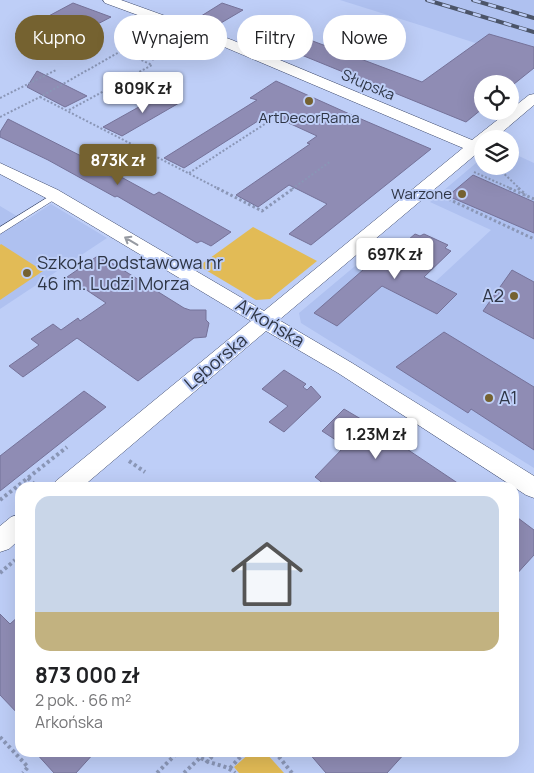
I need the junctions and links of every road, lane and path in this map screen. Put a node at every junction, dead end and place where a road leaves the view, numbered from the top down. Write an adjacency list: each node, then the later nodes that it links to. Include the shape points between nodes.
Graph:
1 (109, 0): 2 (street, Słupska)
2 (152, 15)
3 (227, 43): 14 (street, Słupska)
4 (114, 55): 7 (path)
5 (141, 60): 10 (path, via 152,65)
6 (56, 70): 8 (path)
7 (40, 97): 10 (path); 11 (path)
8 (0, 98)
9 (534, 98): 13 (street, Lęborska)
10 (68, 110): 18 (path)
11 (0, 117)
12 (271, 120): 18 (path)
13 (495, 130)
14 (474, 140)
15 (474, 147): 27 (street, Lęborska)
16 (331, 161): 18 (path, via 262,211)
17 (0, 168): 21 (street, Arkońska)
18 (189, 173)
19 (481, 175): 23 (path)
20 (506, 175): 23 (path)
21 (56, 196): 25 (lane); 27 (street, Arkońska, one-way to 21)
22 (444, 197): 26 (path)
23 (529, 197): 24 (path)
24 (534, 199)
25 (0, 231)
26 (534, 238)
27 (265, 321): 34 (street, Lęborska); 36 (street, Arkońska)
28 (67, 448): 31 (path)
29 (128, 460): 30 (path)
30 (145, 472)
31 (28, 478): 32 (path); 33 (path)
32 (23, 482)
33 (32, 482)
34 (71, 482)
35 (15, 488): 37 (path)
36 (534, 488)
37 (0, 500)
38 (15, 528): 39 (street)
39 (0, 541)
40 (15, 560): 41 (path)
41 (0, 572)
42 (0, 737): 43 (path)
43 (15, 753)
44 (19, 757): 52 (path, via 28,767)
45 (173, 757): 53 (path)
46 (211, 757): 50 (path)
47 (240, 757): 51 (path)
48 (278, 757): 56 (path)
49 (201, 758): 50 (path); 54 (path)
50 (206, 763): 51 (path)
51 (230, 768): 55 (path)
52 (23, 773)
53 (157, 773)
54 (184, 773)
55 (235, 773)
56 (292, 773)

